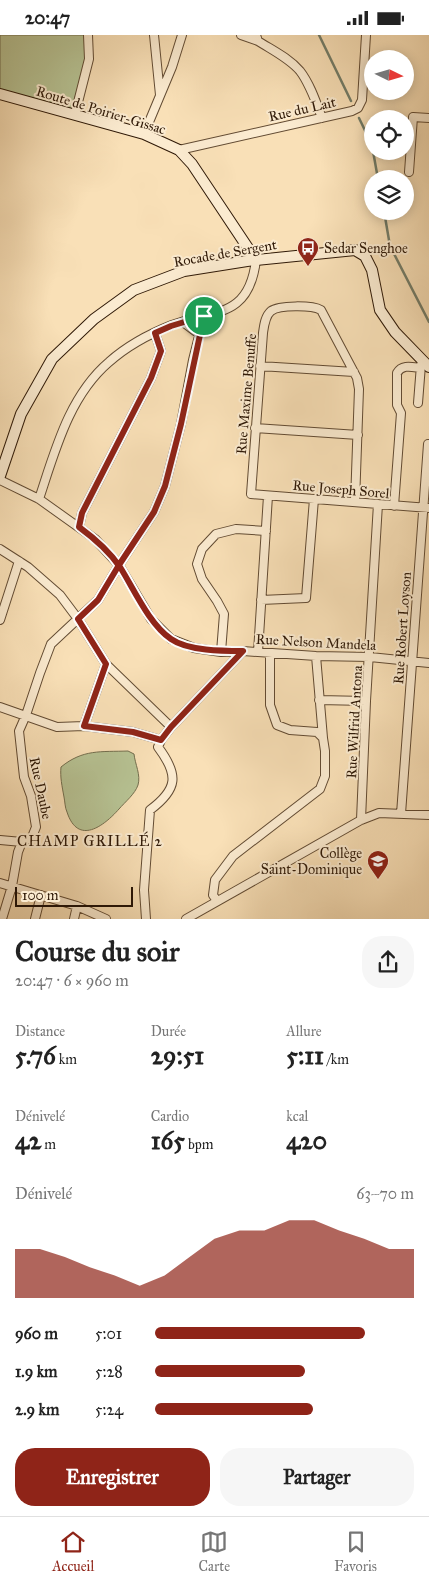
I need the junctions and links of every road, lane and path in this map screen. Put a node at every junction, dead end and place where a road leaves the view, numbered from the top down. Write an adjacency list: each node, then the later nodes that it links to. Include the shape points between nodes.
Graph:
1 (88, 35): 9 (street, via 89,59)
2 (154, 35): 8 (street)
3 (182, 35): 8 (street)
4 (242, 35): 6 (street)
5 (366, 35): 11 (street, Rue du Lait, via 362,100 358,108)
6 (257, 38): 11 (street, via 299,71)
7 (0, 94): 9 (main road, Route de Poirier-Gissac)
8 (160, 96): 12 (street)
9 (75, 114): 12 (main road, Route de Poirier-Gissac)
10 (429, 117): 14 (street, via 413,117)
11 (322, 118): 13 (street, Rue du Lait)
12 (144, 135): 13 (main road, Route de Poirier-Gissac)
13 (179, 150): 15 (main road, Route de Poirier-Gissac, via 192,164)
14 (409, 170)
15 (256, 260): 16 (street, via 251,285 240,301 230,308); 20 (main road, Rocade de Sergent, via 350,251 365,256 372,270 380,310); 27 (main road, Rocade de Sergent, via 184,271 134,290 94,319 52,359 21,414)
16 (204, 316): 17 (street); 19 (street, Rue Daube)
17 (183, 322): 18 (street); 19 (street)
18 (155, 333): 31 (street, via 108,362 86,387 63,429); 37 (street, via 161,351 151,378 82,513)
19 (199, 334): 41 (street, Rue Daube, via 165,486 154,512)
20 (424, 365): 23 (street); 35 (street, via 405,367 398,373 397,407 401,413)
21 (260, 366): 22 (street); 22 (street, Rue Maxime Benuffe, via 268,315 276,308 313,307 324,313); 24 (street, Rue Maxime Benuffe)
22 (354, 372): 25 (street, Rue Maxime Benuffe, via 359,383)
23 (418, 403)
24 (255, 428): 25 (street); 29 (street, Rue Maxime Benuffe)
25 (358, 435): 33 (street, Rue Maxime Benuffe)
26 (428, 444): 36 (street, Rue Robert Loyson)
27 (0, 476)
28 (0, 480): 31 (street, Rue Nelson Mandela)
29 (250, 494): 30 (street, Rue Joseph Sorel)
30 (268, 496): 32 (street, Rue Joseph Sorel); 38 (street)
31 (39, 499): 37 (street, Rue Nelson Mandela)
32 (314, 499): 33 (street, Rue Joseph Sorel); 42 (street, via 306,598)
33 (355, 502): 34 (street, Rue Joseph Sorel)
34 (378, 504): 35 (street, Rue Joseph Sorel); 50 (street, Rue Wilfrid Antona)
35 (394, 505): 36 (street, Rue Joseph Sorel)
36 (426, 508): 51 (street, Rue Robert Loyson)
37 (79, 527): 41 (street, Rue Nelson Mandela)
38 (266, 531): 42 (street); 45 (street, via 236,529 216,534 202,549 198,564 202,579 224,615)
39 (0, 549): 40 (street)
40 (19, 561): 43 (street, via 60,595); 44 (street)
41 (119, 565): 43 (street, Rue Daube, via 98,600); 45 (street, Rue Nelson Mandela, via 151,619 171,639 194,648)
42 (262, 600): 47 (street)
43 (78, 619): 53 (street); 57 (street, Rue Daube, via 51,644)
44 (0, 620)
45 (222, 651): 46 (street, Rue Nelson Mandela)
46 (243, 651): 47 (street, Rue Nelson Mandela); 59 (street)
47 (258, 652): 48 (street, Rue Nelson Mandela)
48 (270, 653): 49 (street, Rue Nelson Mandela); 60 (street, via 270,705 277,725 290,730 317,732)
49 (316, 656): 50 (street, Rue Nelson Mandela); 54 (street)
50 (370, 657): 51 (street, Rue Nelson Mandela); 55 (street, Rue Wilfrid Antona)
51 (412, 661): 52 (street, Rue Nelson Mandela); 62 (street, Rue Robert Loyson)
52 (429, 663)
53 (106, 664): 58 (street); 59 (street)
54 (319, 700): 55 (street); 60 (street)
55 (366, 701): 64 (street, Rue Wilfrid Antona)
56 (0, 707): 57 (street)
57 (26, 715): 58 (street, via 57,727); 66 (street, Rue Daube, via 19,731 20,747 36,827 32,837)
58 (84, 726): 61 (street, via 133,732)
59 (171, 727): 61 (street)
60 (323, 739): 70 (street, via 325,776 320,789 232,855 215,880 213,895)
61 (161, 740): 76 (street, via 158,747 173,771 171,789 150,810 144,890)
62 (401, 814): 63 (street); 64 (street, via 379,813)
63 (429, 815)
64 (361, 820): 70 (street)
65 (0, 840): 66 (street)
66 (22, 842): 68 (street, Rue Daube)
67 (0, 883): 68 (street)
68 (12, 886): 69 (street); 72 (street, Rue Daube)
69 (41, 895): 71 (street); 73 (street)
70 (217, 901): 77 (street)
71 (78, 906): 74 (street); 75 (street)
72 (2, 919)
73 (35, 919)
74 (74, 919)
75 (106, 919)
76 (146, 919)
77 (186, 919)

